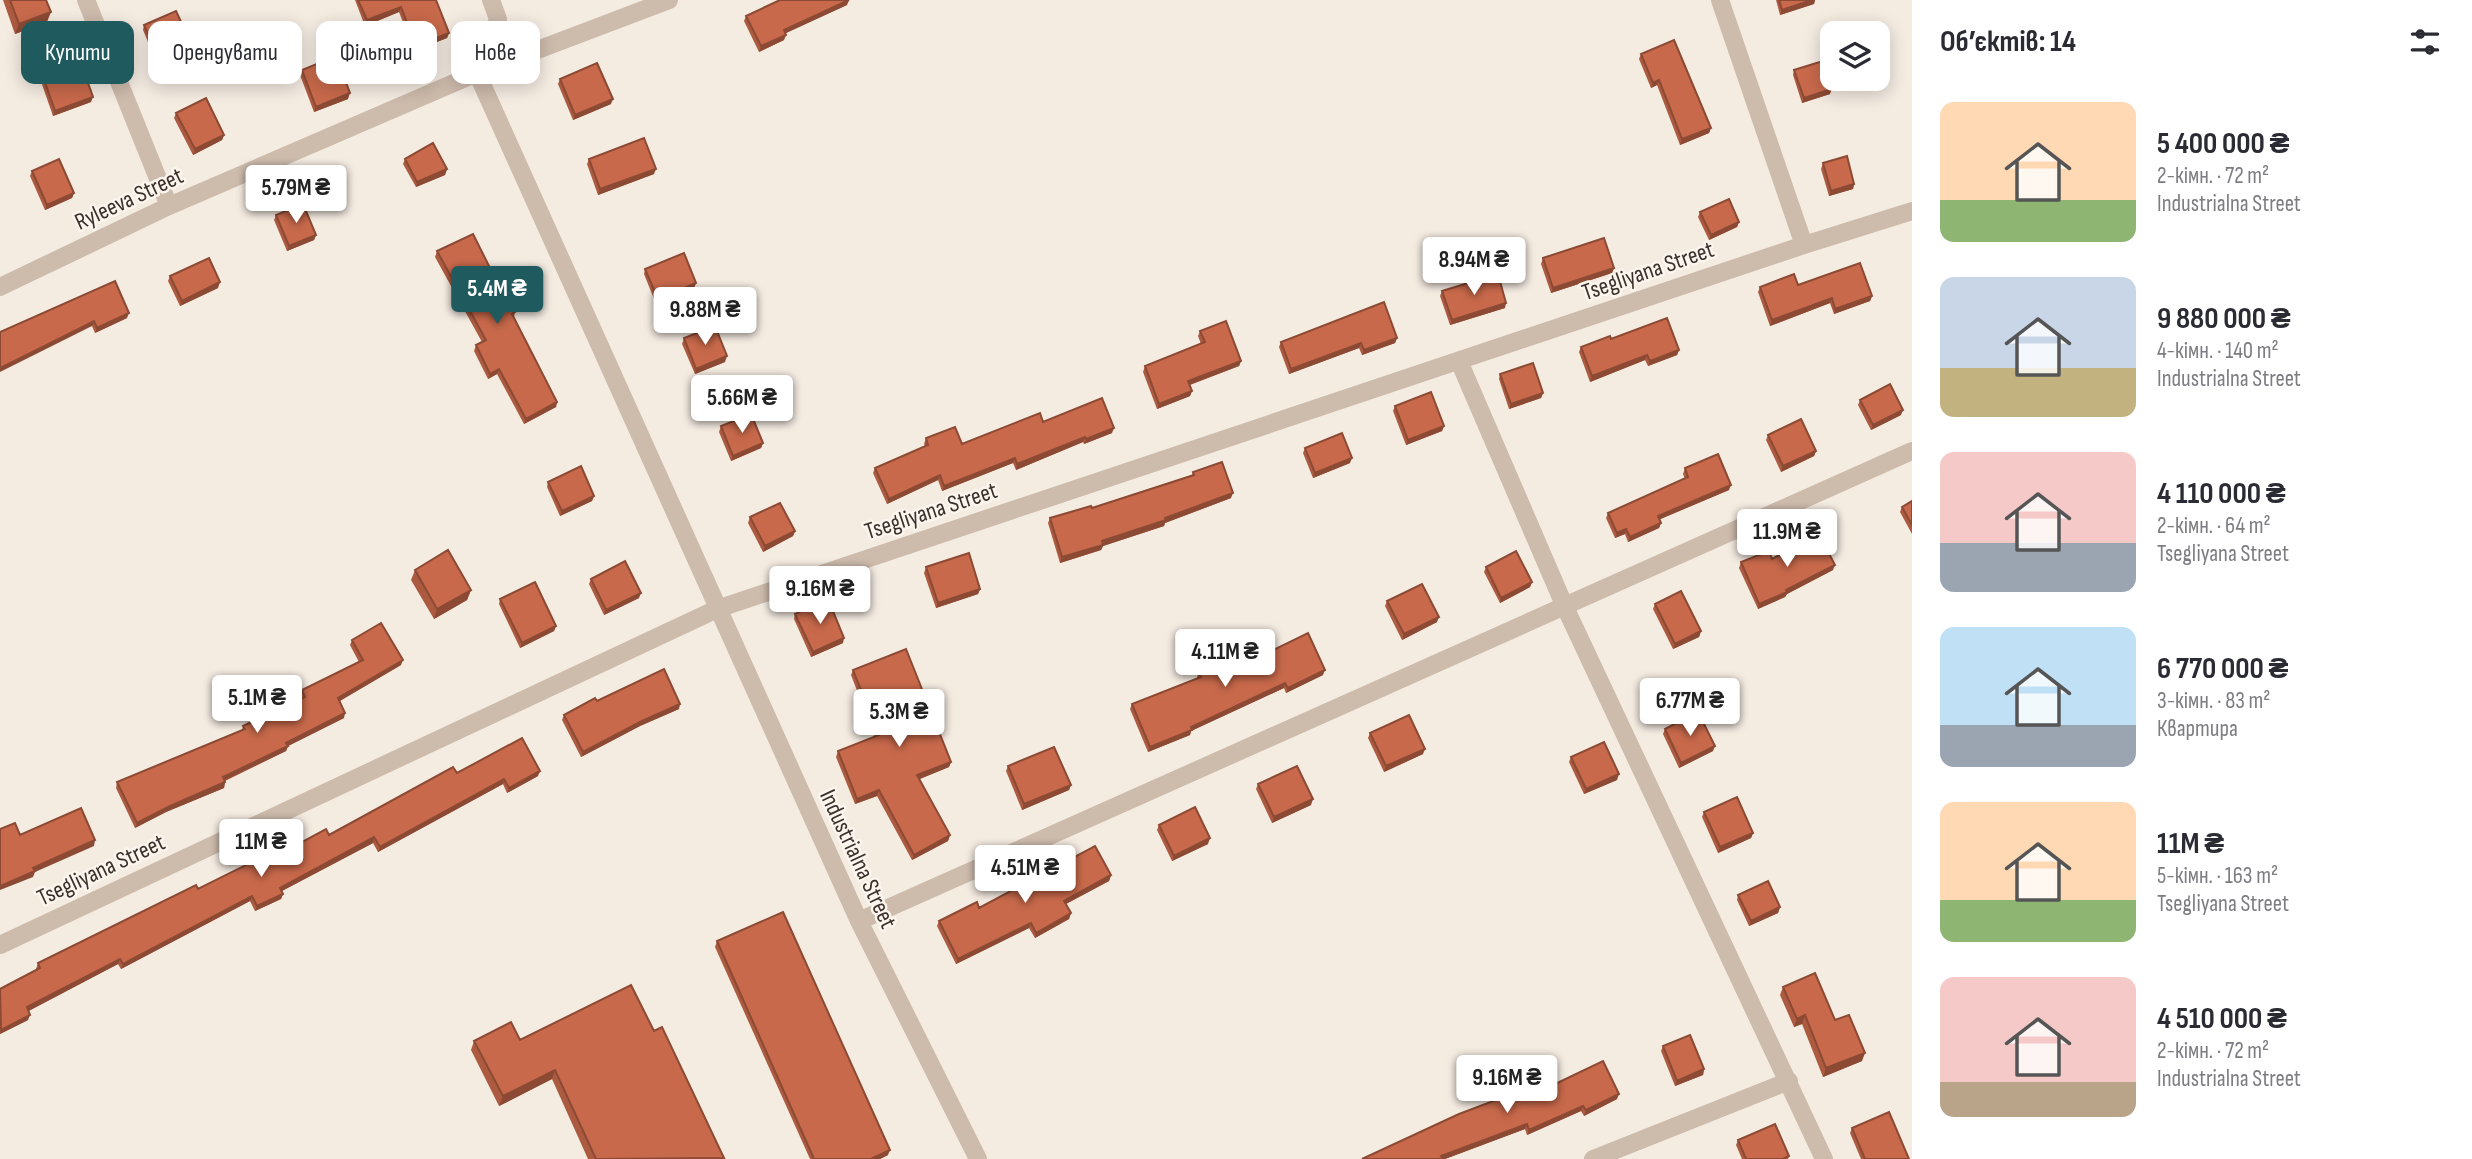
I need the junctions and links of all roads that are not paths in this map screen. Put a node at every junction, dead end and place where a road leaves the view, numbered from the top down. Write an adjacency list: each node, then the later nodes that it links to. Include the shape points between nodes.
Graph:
1 (86, 0): 9 (street)
2 (491, 0): 5 (street)
3 (669, 0): 6 (street, Ryleeva Street)
4 (1720, 0): 11 (street)
5 (497, 21)
6 (540, 49)
7 (452, 84): 9 (street, Ryleeva Street)
8 (482, 84): 16 (street, Industrialna Street)
9 (169, 206): 12 (street, Ryleeva Street)
10 (1912, 211): 11 (street, Tsegliyana Street)
11 (1804, 245): 13 (street, Tsegliyana Street)
12 (0, 287)
13 (1459, 361): 15 (street); 16 (street, Tsegliyana Street)
14 (1912, 451): 15 (street)
15 (1565, 607): 17 (street); 19 (street)
16 (717, 609): 17 (street, Industrialna Street); 18 (street, Tsegliyana Street)
17 (859, 921): 20 (street, Industrialna Street)
18 (0, 945)
19 (1789, 1081): 21 (street); 22 (street)
20 (978, 1159)
21 (1593, 1159)
22 (1824, 1159)

